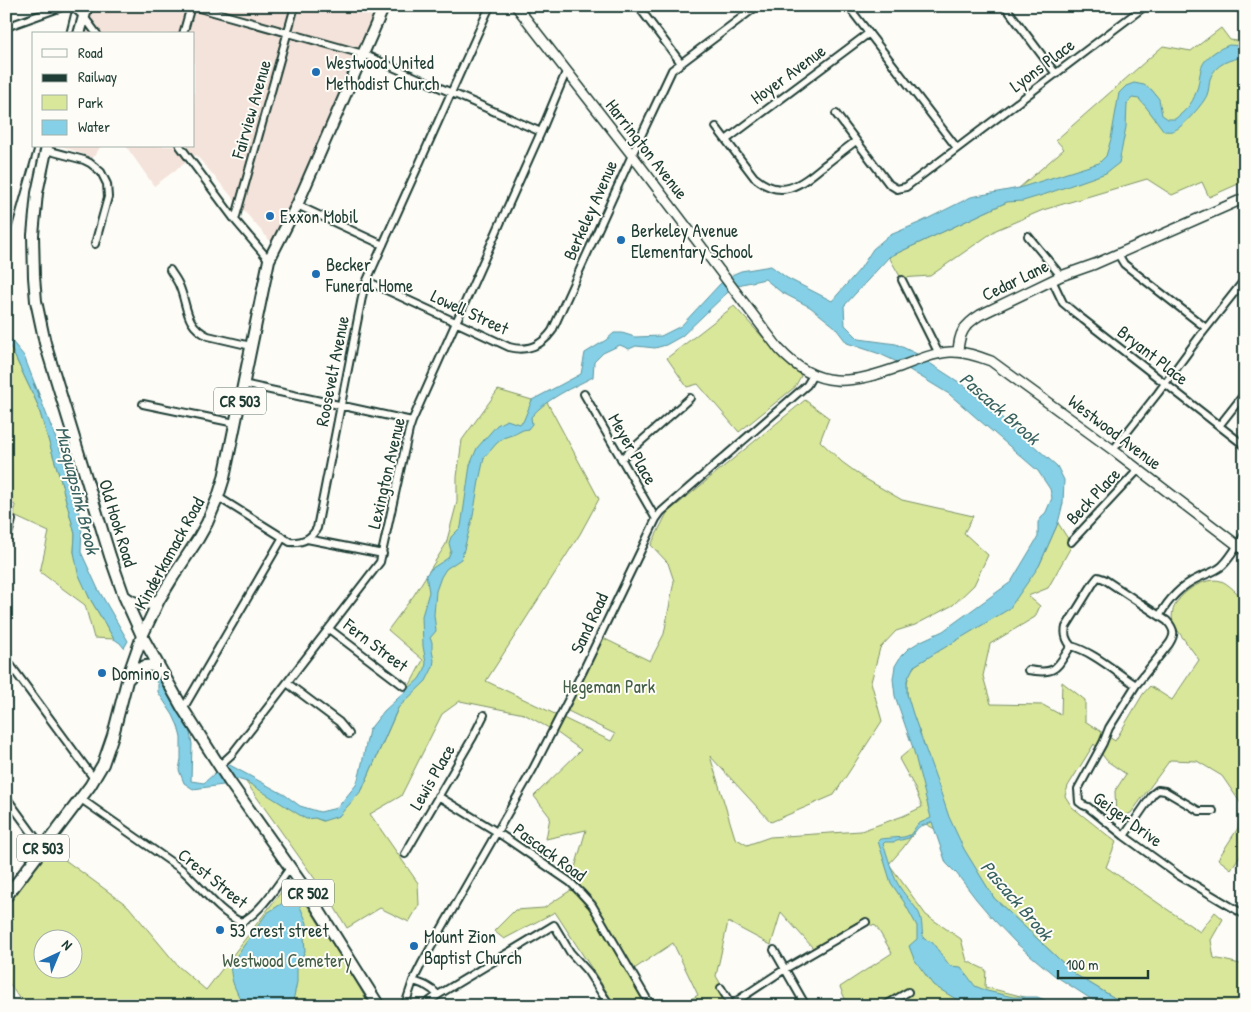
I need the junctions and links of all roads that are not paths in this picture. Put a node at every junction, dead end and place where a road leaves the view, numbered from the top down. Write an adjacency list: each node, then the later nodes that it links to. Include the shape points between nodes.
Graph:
1 (62, 6): 13 (street); 14 (street)
2 (87, 6): 15 (main road)
3 (191, 6): 19 (street); 20 (street)
4 (295, 6): 20 (street, Fairview Avenue)
5 (384, 6): 22 (main road, Kinderkamack Road / CR 503)
6 (490, 6): 26 (street, Roosevelt Avenue)
7 (516, 6): 24 (street, Harrington Avenue)
8 (638, 6): 23 (street)
9 (757, 6): 23 (street, Berkeley Avenue)
10 (848, 6): 21 (street)
11 (1005, 6): 25 (street)
12 (1145, 6): 25 (street, Lyons Place)
13 (70, 7): 15 (street)
14 (49, 9): 16 (street)
15 (84, 18): 17 (main road); 18 (street)
16 (6, 27)
17 (80, 32)
18 (95, 32)
19 (184, 32)
20 (288, 32): 22 (street); 38 (street, Fairview Avenue)
21 (869, 34): 30 (street, Hoyer Avenue); 34 (street)
22 (363, 54): 26 (street); 37 (main road, Kinderkamack Road / CR 503)
23 (681, 63): 35 (street, Berkeley Avenue, via 672,70)
24 (566, 72): 29 (street, Lexington Avenue); 35 (street, Harrington Avenue)
25 (1056, 74): 34 (street, Lyons Place)
26 (451, 92): 29 (street); 41 (street, Roosevelt Avenue)
27 (836, 114): 31 (street)
28 (716, 127): 30 (street)
29 (541, 132): 50 (street, Lexington Avenue)
30 (726, 140): 31 (street, via 754,176 767,185 782,188 803,182)
31 (856, 140): 34 (street, Lyons Place, via 888,184 897,189 906,187)
32 (47, 148): 40 (street, via 90,162 101,172 107,184 108,197); 81 (main road, Old Hook Road / CR 502, via 37,193 33,235 36,301)
33 (181, 148): 38 (street)
34 (957, 148)
35 (632, 155): 51 (street, Berkeley Avenue); 56 (street, Harrington Avenue, via 784,354)
36 (1245, 198): 42 (street, Cedar Lane)
37 (297, 205): 41 (street); 43 (main road, Kinderkamack Road / CR 503)
38 (235, 220): 43 (street)
39 (1028, 236): 45 (street)
40 (95, 244)
41 (383, 245): 49 (street, Roosevelt Avenue)
42 (1118, 254): 45 (street, Cedar Lane); 52 (street, via 1124,264)
43 (269, 260): 53 (main road, Kinderkamack Road / CR 503)
44 (170, 270): 53 (street, via 179,286 189,320 201,333)
45 (1061, 276): 48 (street, Cedar Lane)
46 (1245, 279): 52 (street)
47 (902, 280): 55 (street)
48 (1052, 280): 54 (street, Cedar Lane, via 974,319 963,329); 58 (street, Bryant Place, via 1069,308)
49 (367, 281): 50 (street, Lowell Street); 63 (street, Roosevelt Avenue)
50 (456, 322): 51 (street, Lowell Street, via 509,347 521,349 542,342); 64 (street, Lexington Avenue)
51 (555, 324)
52 (1206, 328): 58 (street)
53 (251, 346): 57 (main road, Kinderkamack Road / CR 503)
54 (958, 352): 55 (street); 68 (street, Westwood Avenue, via 991,362)
55 (938, 354): 56 (street, via 861,378 823,379)
56 (813, 375): 73 (street, Sand Road, via 807,385)
57 (243, 384): 63 (street); 65 (main road, Kinderkamack Road / CR 503)
58 (1165, 384): 66 (street, Bryant Place); 68 (street)
59 (1245, 393): 66 (street)
60 (584, 394): 69 (street, Meyer Place)
61 (690, 398): 69 (street)
62 (143, 404): 65 (street)
63 (341, 406): 64 (street); 76 (street, Roosevelt Avenue, via 317,528)
64 (412, 421): 80 (street, Lexington Avenue)
65 (235, 423): 71 (main road, Kinderkamack Road / CR 503)
66 (1219, 426): 67 (street, Bryant Place)
67 (1245, 446)
68 (1112, 450): 70 (street, Westwood Avenue)
69 (620, 459): 73 (street, Meyer Place)
70 (1138, 470): 78 (street, Beck Place); 79 (street, Westwood Avenue)
71 (218, 497): 75 (street); 82 (main road, Kinderkamack Road / CR 503, via 198,539)
72 (12, 520): 77 (street)
73 (656, 520): 103 (street, Sand Road, via 545,747)
74 (1245, 534): 79 (street)
75 (283, 537): 76 (street, via 290,542); 94 (street)
76 (307, 540): 80 (street)
77 (6, 542)
78 (1071, 542)
79 (1241, 548): 83 (street, via 1216,570 1183,587)
80 (383, 554): 84 (street, Lexington Avenue, via 376,569)
81 (124, 596): 82 (main road, via 142,604); 85 (main road, Old Hook Road / CR 502)
82 (159, 600): 85 (main road, Kinderkamack Road / CR 503)
83 (1160, 615): 86 (street, via 1098,577 1066,627 1065,638); 92 (street, Geiger Drive, via 1172,626 1173,639)
84 (329, 629): 91 (street, Lexington Avenue); 93 (street, Fern Street)
85 (142, 636): 88 (main road, Old Hook Road / CR 502); 90 (main road, Kinderkamack Road / CR 503)
86 (1071, 646): 89 (street, via 1053,670 1042,673); 92 (street, via 1078,647)
87 (6, 659): 98 (street)
88 (159, 667): 90 (main road, via 148,664); 94 (main road, Old Hook Road / CR 502)
89 (1028, 670)
90 (127, 680): 98 (main road, Kinderkamack Road / CR 503, via 108,751)
91 (287, 683): 96 (street); 97 (street, Lexington Avenue)
92 (1136, 685): 104 (street, Geiger Drive, via 1109,728 1078,789 1079,802)
93 (404, 686)
94 (183, 710): 97 (main road, Old Hook Road / CR 502)
95 (484, 715): 99 (street, Lewis Place)
96 (349, 734)
97 (219, 766): 107 (main road, Old Hook Road / CR 502)
98 (94, 780): 101 (main road, Kinderkamack Road / CR 503)
99 (438, 796): 103 (street, Pascack Road); 106 (street, Lewis Place)
100 (6, 797): 105 (street)
101 (81, 799): 105 (main road, Kinderkamack Road / CR 503); 107 (street, Crest Street, via 181,869 221,909 242,922 262,904)
102 (1213, 812): 104 (street, via 1199,811 1158,790)
103 (497, 832): 113 (street, Sand Road); 122 (street, Pascack Road, via 582,893)
104 (1124, 836): 109 (street, Geiger Drive, via 1178,875)
105 (43, 848): 108 (main road, Kinderkamack Road / CR 503)
106 (405, 854)
107 (290, 868): 118 (main road, Old Hook Road / CR 502)
108 (6, 897)
109 (1245, 915)
110 (866, 922): 112 (street)
111 (774, 950): 112 (street)
112 (785, 969): 117 (street); 123 (street)
113 (413, 981): 116 (street); 119 (street, Sand Road)
114 (721, 988): 117 (street)
115 (908, 992): 124 (street)
116 (438, 994): 120 (street); 121 (street, via 554,925)
117 (731, 1005)
118 (379, 1006)
119 (403, 1006)
120 (422, 1006)
121 (610, 1006)
122 (651, 1006)
123 (806, 1006)
124 (884, 1006)

